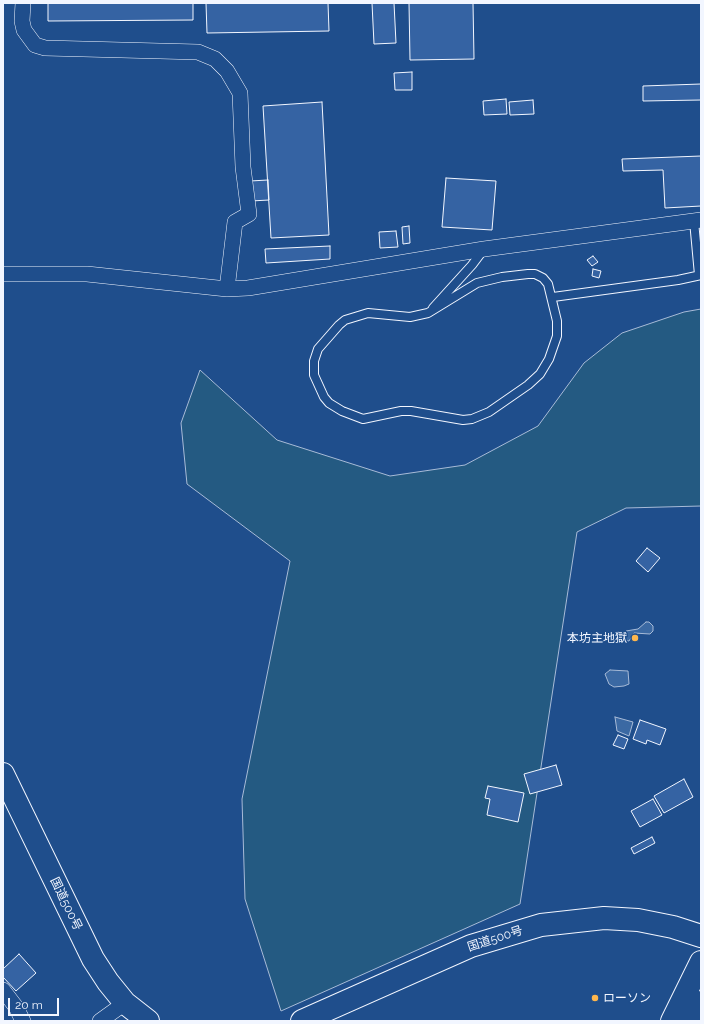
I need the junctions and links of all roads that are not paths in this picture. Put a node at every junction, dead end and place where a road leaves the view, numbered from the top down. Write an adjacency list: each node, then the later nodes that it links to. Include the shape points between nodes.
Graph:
1 (23, 3): 6 (street, via 24,30 35,45 45,48 198,52 215,59 227,71 240,94 248,214 235,222)
2 (697, 221): 3 (street); 5 (lane)
3 (484, 249): 6 (street, via 248,288); 8 (lane)
4 (3, 274): 6 (street, via 87,274)
5 (700, 275): 7 (lane)
6 (227, 289)
7 (552, 297): 8 (lane, via 548,284 535,274 502,277 477,283); 8 (lane, via 557,336 549,359 540,374 528,385 481,416 456,420 401,411 363,419 351,416 329,403 316,380 313,368 318,349 339,325 357,315 368,313 410,317)
8 (428, 313)
9 (3, 774): 13 (main road, 国道500号, via 94,960)
10 (701, 936): 18 (main road, 国道500号, via 638,920 590,919 541,925 470,946)
11 (701, 962): 19 (main road)
12 (3, 990): 15 (street, via 16,1007)
13 (125, 1002): 16 (street); 17 (main road, 国道500号)
14 (701, 1002): 20 (main road)
15 (22, 1021)
16 (100, 1021)
17 (148, 1021)
18 (302, 1021)
19 (672, 1021)
20 (691, 1021)

